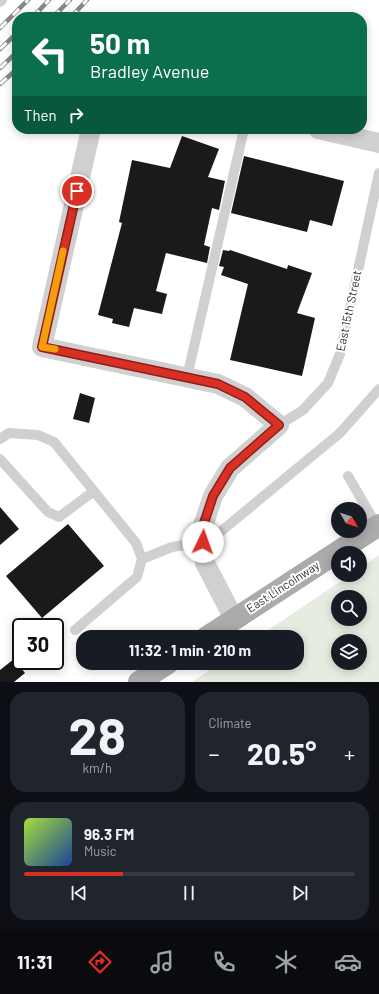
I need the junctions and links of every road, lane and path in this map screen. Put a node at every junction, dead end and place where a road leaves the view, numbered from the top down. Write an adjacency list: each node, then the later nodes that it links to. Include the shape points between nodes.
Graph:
1 (90, 134): 6 (street, via 42,347)
2 (243, 134): 6 (lane)
3 (341, 134): 4 (street)
4 (379, 142)
5 (379, 173): 8 (lane, East 15th Street, via 340,354 328,383 304,410)
6 (187, 377): 8 (street, via 218,384 245,397)
7 (379, 389): 14 (lane, via 340,433 219,533)
8 (279, 425): 14 (street, via 230,468 213,496 202,529)
9 (0, 439): 12 (lane, via 9,432 38,435 54,442)
10 (0, 459): 12 (lane, via 48,512 59,517)
11 (348, 476): 13 (lane)
12 (94, 491): 15 (lane, via 136,543)
13 (378, 525): 16 (main road, East Lincolnway)
14 (203, 542): 15 (lane, via 172,547); 16 (street, via 206,564)
15 (142, 559): 17 (lane, via 137,577)
16 (234, 619): 18 (main road, East Lincolnway)
17 (75, 630)
18 (218, 630)
19 (157, 670): 20 (main road)
20 (139, 682)

